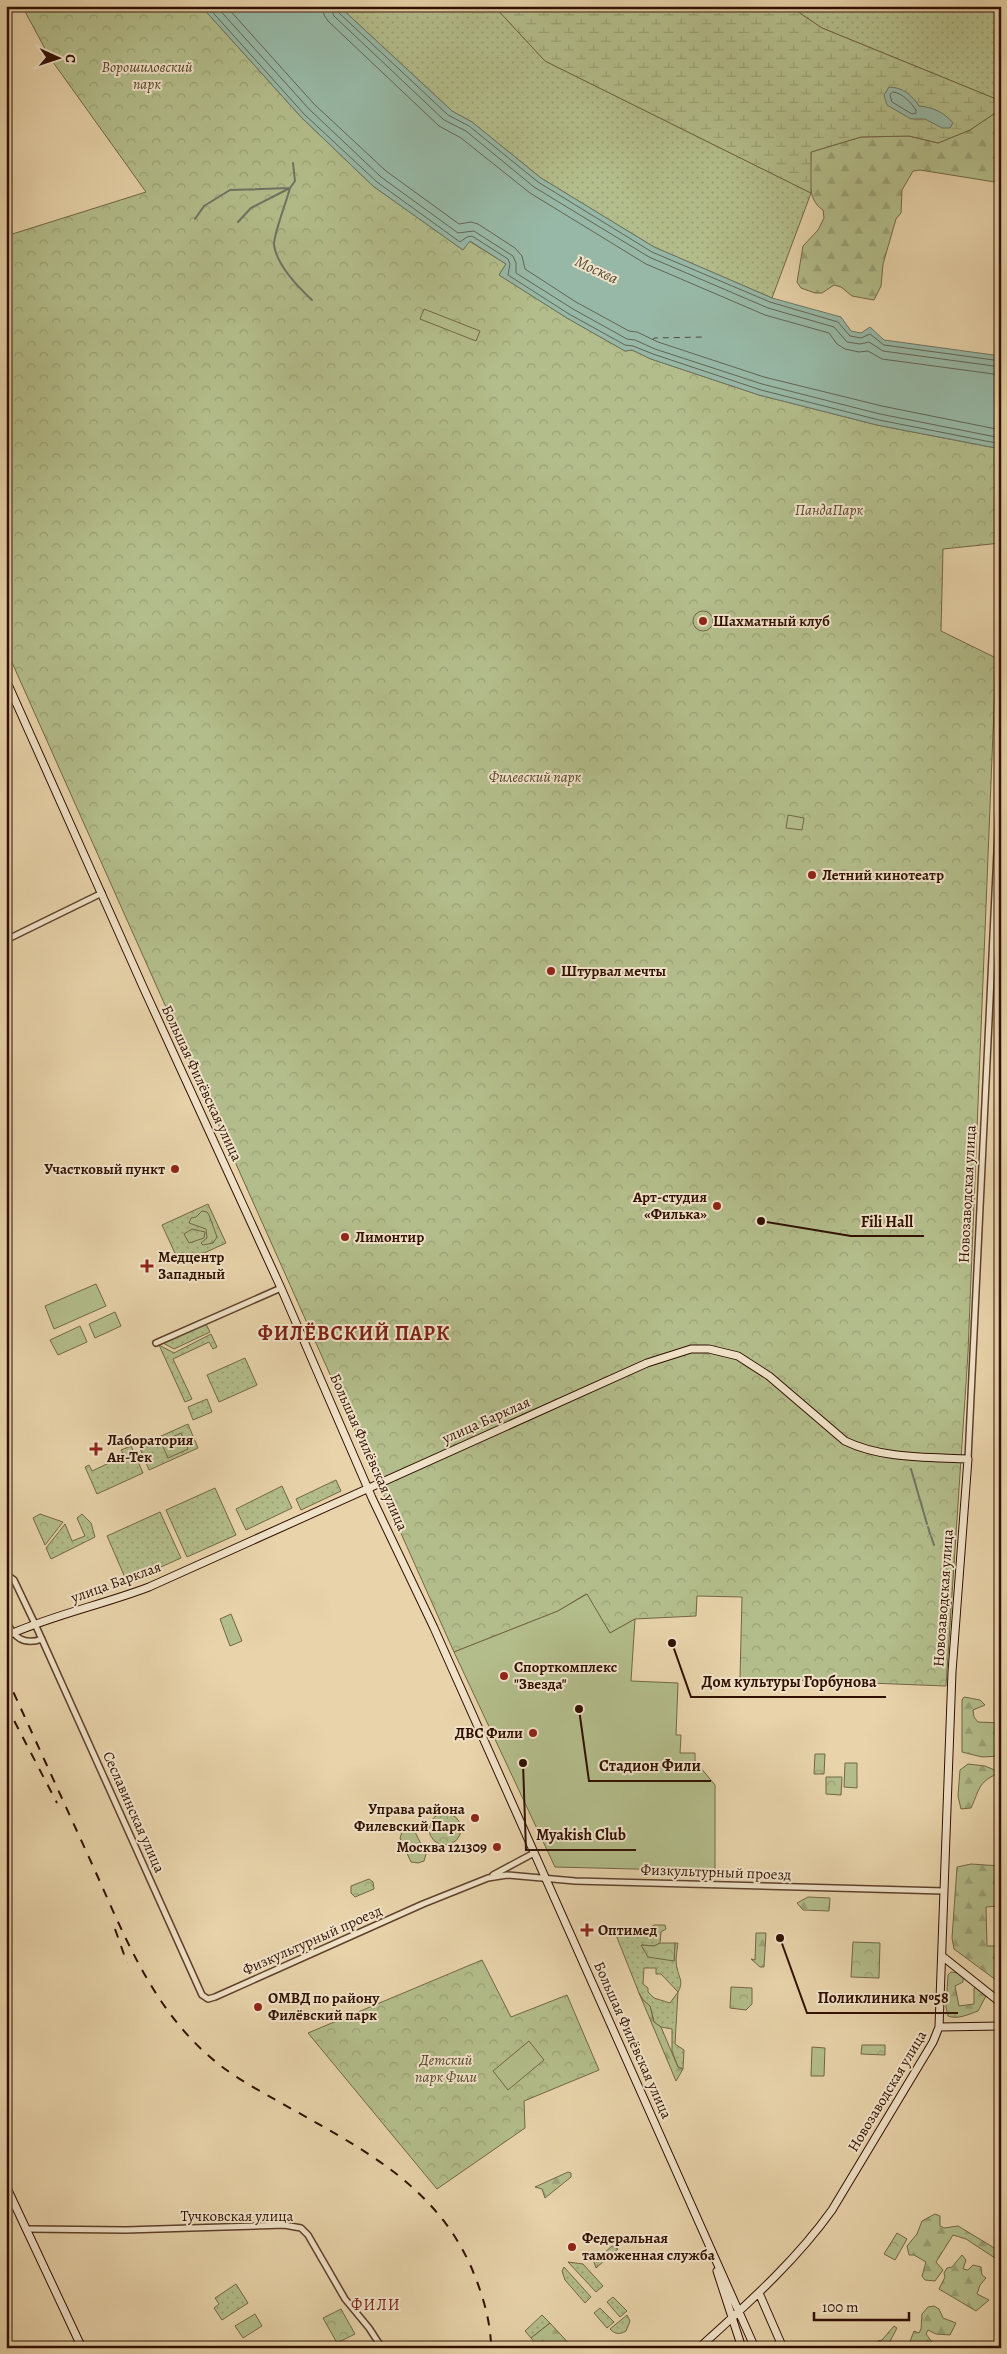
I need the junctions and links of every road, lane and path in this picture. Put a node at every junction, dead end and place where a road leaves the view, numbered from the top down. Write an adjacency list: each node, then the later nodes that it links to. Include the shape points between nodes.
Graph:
1 (6, 680): 3 (main road, Большая Филёвская улица)
2 (1001, 768): 7 (street, Новозаводская улица)
3 (102, 893): 4 (street); 5 (main road, Большая Филёвская улица)
4 (6, 940)
5 (281, 1288): 6 (street); 8 (main road, Большая Филёвская улица)
6 (156, 1343)
7 (968, 1459): 8 (main road, улица Барклая, via 882,1452 857,1446 751,1363 722,1351 691,1348 648,1363); 17 (main road, Новозаводская улица, via 952,1672)
8 (368, 1488): 11 (main road, улица Барклая, via 149,1587); 14 (main road, Большая Филёвская улица)
9 (6, 1574): 11 (street, Сеславинская улица, via 14,1580)
10 (6, 1621): 12 (street)
11 (35, 1624): 12 (main road, улица Барклая); 13 (street, Сеславинская улица)
12 (9, 1635): 13 (street, via 25,1642)
13 (42, 1639): 19 (street, Сеславинская улица)
14 (534, 1853): 15 (street, Физкультурный проезд); 16 (main road, Большая Филёвская улица)
15 (488, 1878): 16 (street, Физкультурный проезд, via 518,1875); 19 (street, Физкультурный проезд, via 422,1904 215,1997 208,1999)
16 (545, 1878): 17 (street, Физкультурный проезд); 25 (main road, Большая Филёвская улица)
17 (944, 1891): 18 (main road, Новозаводская улица)
18 (942, 1956): 20 (main road); 22 (main road, Новозаводская улица)
19 (202, 1995)
20 (1001, 2002)
21 (1001, 2026): 22 (main road)
22 (939, 2027): 26 (main road, Новозаводская улица, via 832,2210 819,2229)
23 (6, 2186): 24 (main road)
24 (27, 2229): 29 (main road); 30 (street, Тучковская улица, via 126,2230 284,2225 301,2228)
25 (706, 2235): 27 (main road, Большая Филёвская улица); 28 (main road, Большая Филёвская улица)
26 (759, 2294): 27 (main road, Новозаводская улица); 34 (main road)
27 (739, 2312): 28 (main road, Новозаводская улица); 33 (main road, Большая Филёвская улица)
28 (732, 2318): 31 (main road, Новозаводская улица); 32 (main road, Большая Филёвская улица)
29 (82, 2348)
30 (382, 2348)
31 (699, 2348)
32 (742, 2348)
33 (754, 2348)
34 (783, 2348)

